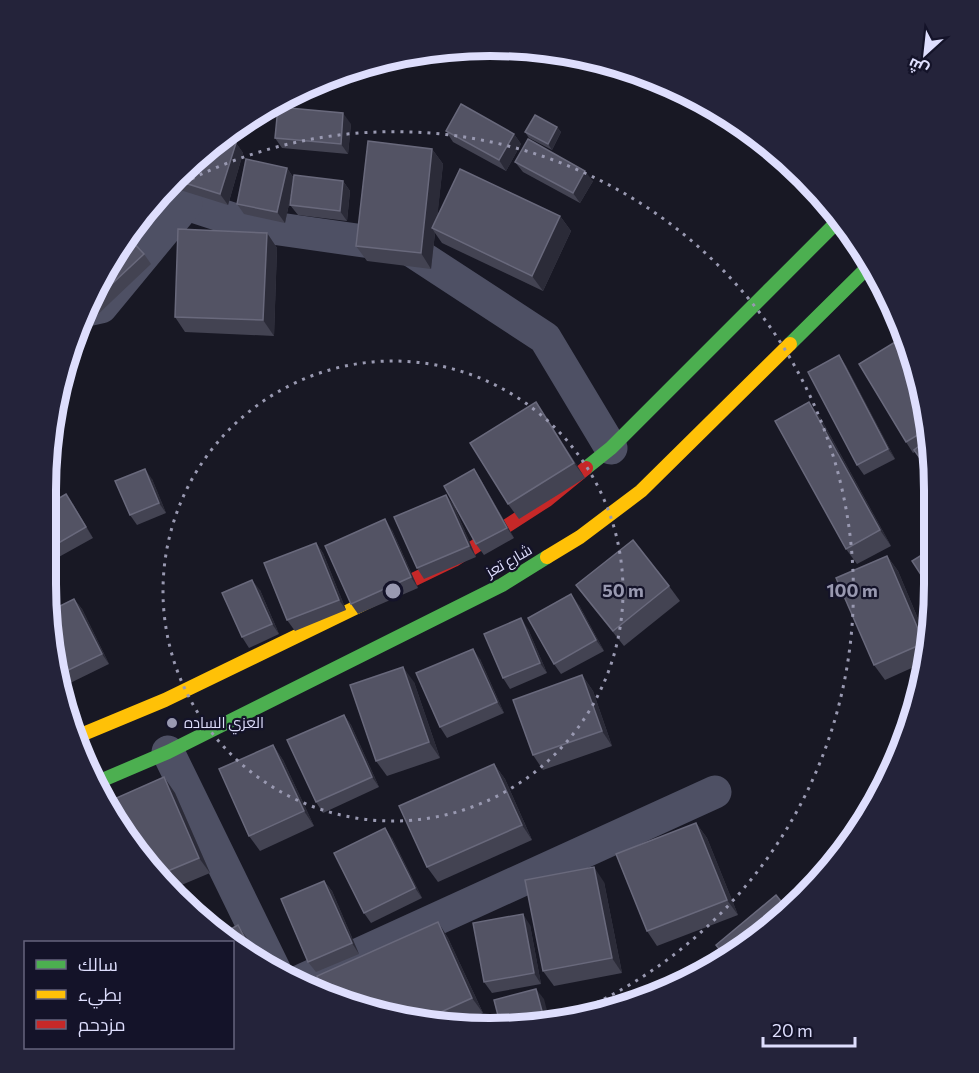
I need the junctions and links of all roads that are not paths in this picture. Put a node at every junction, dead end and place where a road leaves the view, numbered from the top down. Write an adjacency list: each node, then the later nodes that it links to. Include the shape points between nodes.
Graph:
1 (172, 200): 4 (street, via 101,307); 5 (street, via 251,225 406,247 545,338)
2 (834, 225): 5 (main road, شارع تعز)
3 (864, 271): 7 (main road, شارع تعز, via 641,491 580,537 502,585)
4 (96, 308)
5 (611, 448): 6 (main road, شارع تعز, via 547,500 454,560 165,700)
6 (83, 734)
7 (168, 752): 8 (main road, شارع تعز); 10 (street)
8 (103, 780)
9 (715, 792): 11 (street)
10 (268, 956)
11 (308, 977)

